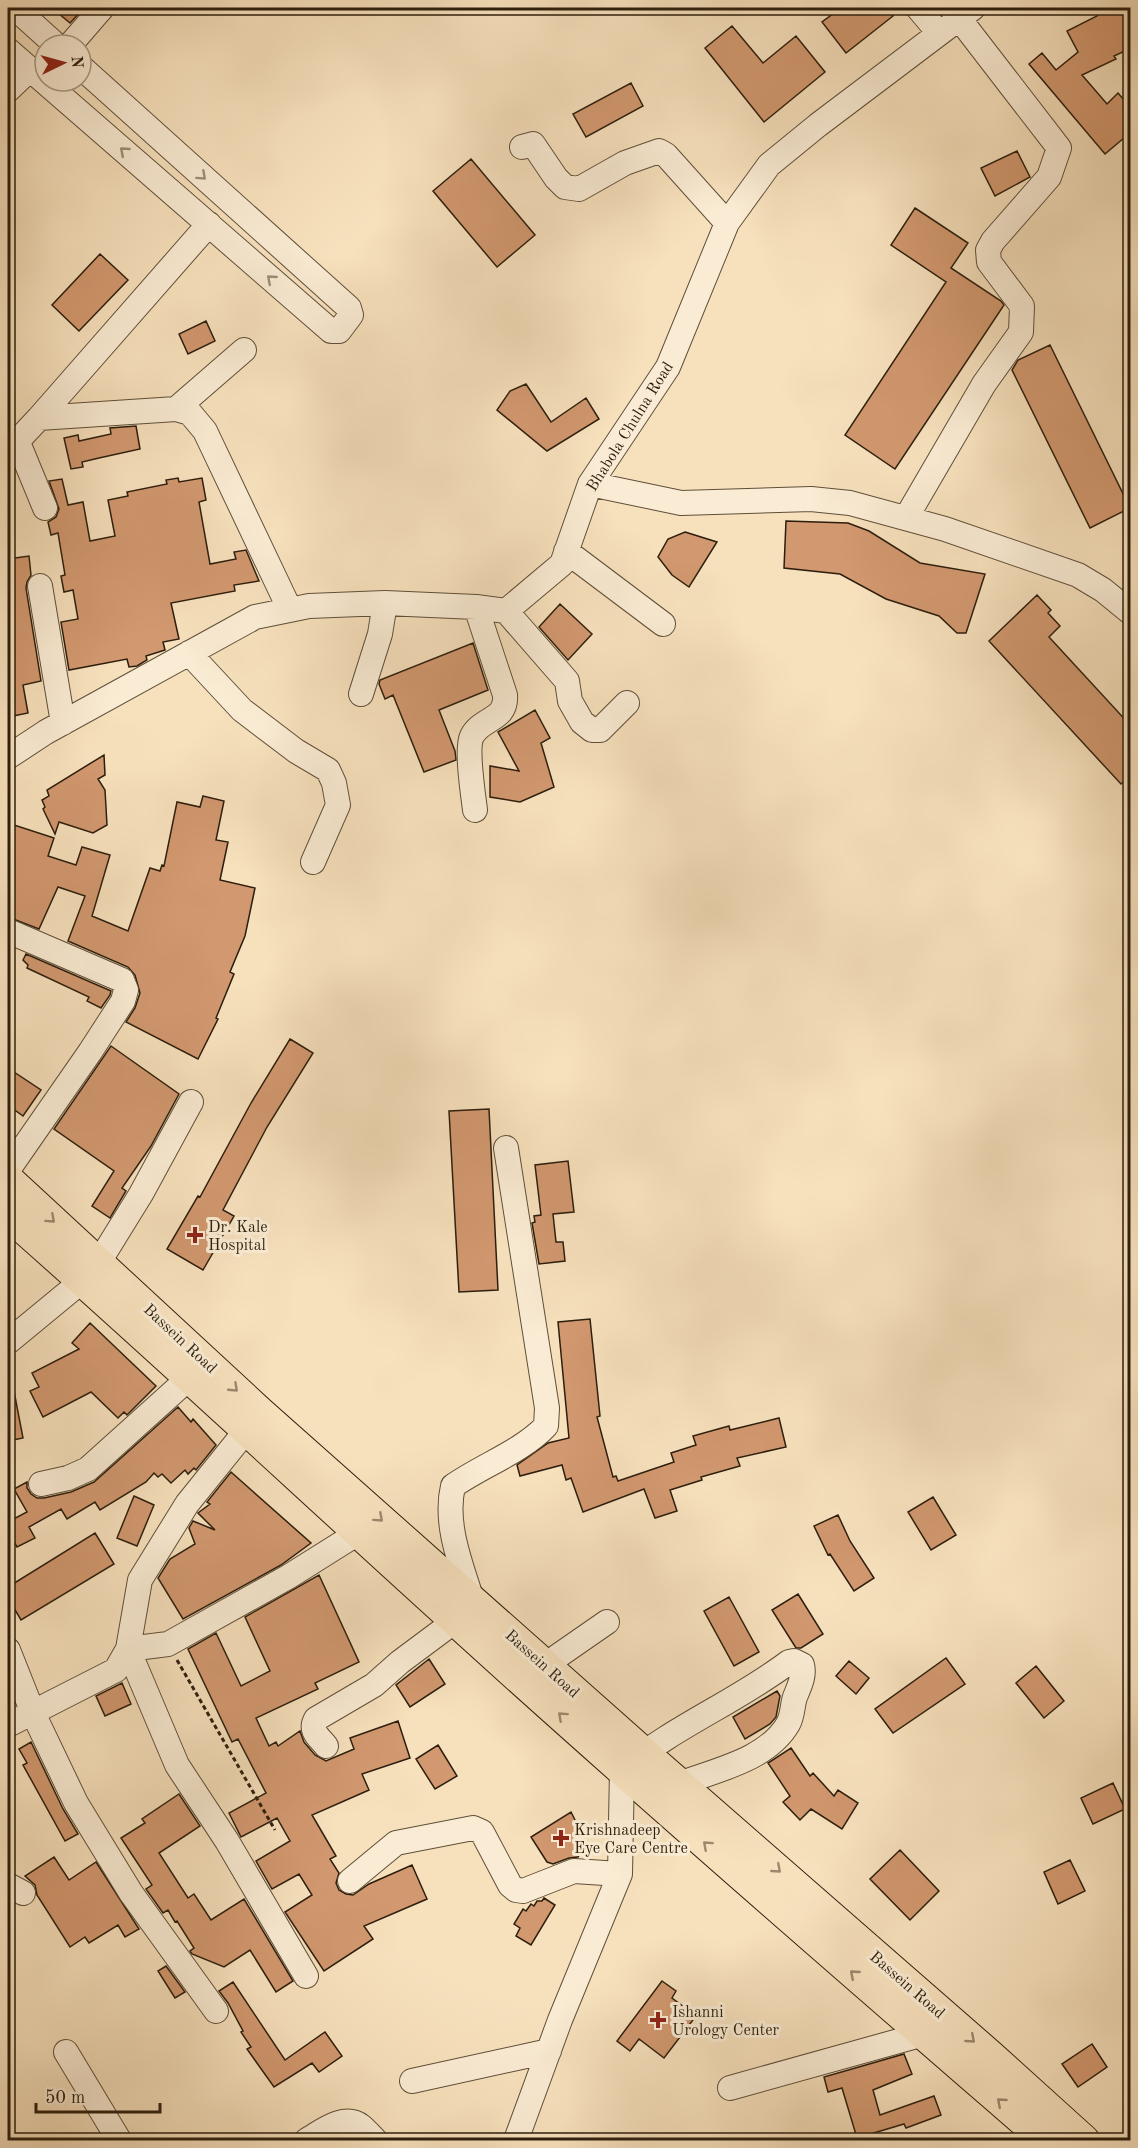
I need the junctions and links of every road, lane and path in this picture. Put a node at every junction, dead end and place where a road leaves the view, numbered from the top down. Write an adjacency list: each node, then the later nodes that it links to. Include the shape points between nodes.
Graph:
1 (15, 8): 5 (street)
2 (102, 8): 6 (street)
3 (918, 8): 7 (street)
4 (961, 11): 7 (street, Bhabola Chulna Road); 23 (street, via 1059,148 1048,177 988,250 989,262 1022,306 1021,332 984,384)
5 (43, 33)
6 (80, 33)
7 (939, 33): 13 (street, Bhabola Chulna Road, via 769,165)
8 (8, 50): 9 (street)
9 (30, 69): 11 (street); 14 (street, one-way to 9)
10 (93, 78): 15 (street, one-way to 15)
11 (8, 90)
12 (522, 147): 13 (street, via 533,144 561,183 579,189 625,163 659,151)
13 (727, 223): 21 (street, Bhabola Chulna Road, via 668,366)
14 (209, 224): 16 (street, one-way to 14); 19 (street)
15 (313, 276): 16 (street); 16 (street, via 351,312 339,331 331,331)
16 (292, 297)
17 (244, 350): 18 (street)
18 (176, 409): 19 (street); 28 (street, via 190,412 205,431)
19 (39, 418): 20 (street)
20 (12, 446): 22 (street)
21 (590, 484): 23 (street, via 681,503 850,502); 24 (street, Bhabola Chulna Road)
22 (45, 508)
23 (906, 518): 30 (street, via 1078,575)
24 (566, 552): 29 (street, Bhabola Chulna Road, via 562,564); 31 (street)
25 (40, 586): 35 (street)
26 (385, 603): 27 (street); 28 (street); 33 (street)
27 (476, 607): 29 (street); 37 (street, via 506,702 500,714 472,736)
28 (290, 610): 32 (street, via 255,617)
29 (506, 611): 34 (street, via 562,673 570,702 592,730 600,730)
30 (1131, 612)
31 (663, 624)
32 (189, 653): 35 (street); 38 (street, via 242,710 327,770 338,805)
33 (362, 694)
34 (627, 703)
35 (63, 723): 36 (street)
36 (8, 757)
37 (475, 810)
38 (313, 862)
39 (8, 931): 42 (street, via 122,980 126,990 90,1052)
40 (191, 1102): 45 (street, via 141,1194)
41 (506, 1148): 51 (street, via 547,1408 546,1426 535,1438 453,1486 450,1502)
42 (8, 1170)
43 (8, 1179): 45 (main road, Bassein Road, one-way to 45)
44 (8, 1215): 45 (main road, Bassein Road)
45 (91, 1271): 46 (street); 47 (main road, Bassein Road); 48 (main road, Bassein Road, one-way to 48)
46 (8, 1342)
47 (189, 1378): 48 (main road, Bassein Road); 49 (street, via 88,1469)
48 (253, 1422): 50 (main road, Bassein Road); 51 (main road, Bassein Road, one-way to 51); 54 (street, via 187,1504 140,1580)
49 (41, 1484)
50 (358, 1533): 51 (main road, Bassein Road); 53 (street)
51 (464, 1611): 56 (main road, Bassein Road); 59 (street, via 374,1685 316,1719 313,1731); 60 (main road, Bassein Road, one-way to 51)
52 (607, 1622): 56 (street)
53 (168, 1644): 54 (street); 62 (path)
54 (128, 1649): 57 (street, via 116,1670); 65 (street, via 177,1765 227,1841)
55 (8, 1650): 57 (street)
56 (545, 1665): 60 (main road, Bassein Road)
57 (33, 1713): 58 (street); 66 (street, via 76,1803 131,1893)
58 (8, 1725)
59 (326, 1746)
60 (633, 1761): 61 (main road, Bassein Road); 61 (street, via 789,1662 802,1665 792,1714 780,1735 756,1755); 63 (street); 67 (main road, Bassein Road, one-way to 60)
61 (679, 1784): 77 (main road, Bassein Road, one-way to 77)
62 (275, 1830)
63 (620, 1875): 64 (street, via 574,1871 523,1891 516,1890 482,1832 473,1828 396,1843); 68 (street)
64 (350, 1881)
65 (306, 1976)
66 (216, 2011)
67 (924, 2034): 71 (street); 76 (main road, Bassein Road, one-way to 67)
68 (549, 2051): 70 (street); 75 (street)
69 (66, 2052): 72 (street)
70 (412, 2081)
71 (730, 2088)
72 (119, 2140)
73 (307, 2140): 74 (street, via 332,2125 348,2121 360,2124)
74 (375, 2140)
75 (516, 2140)
76 (1045, 2140)
77 (1084, 2140)

